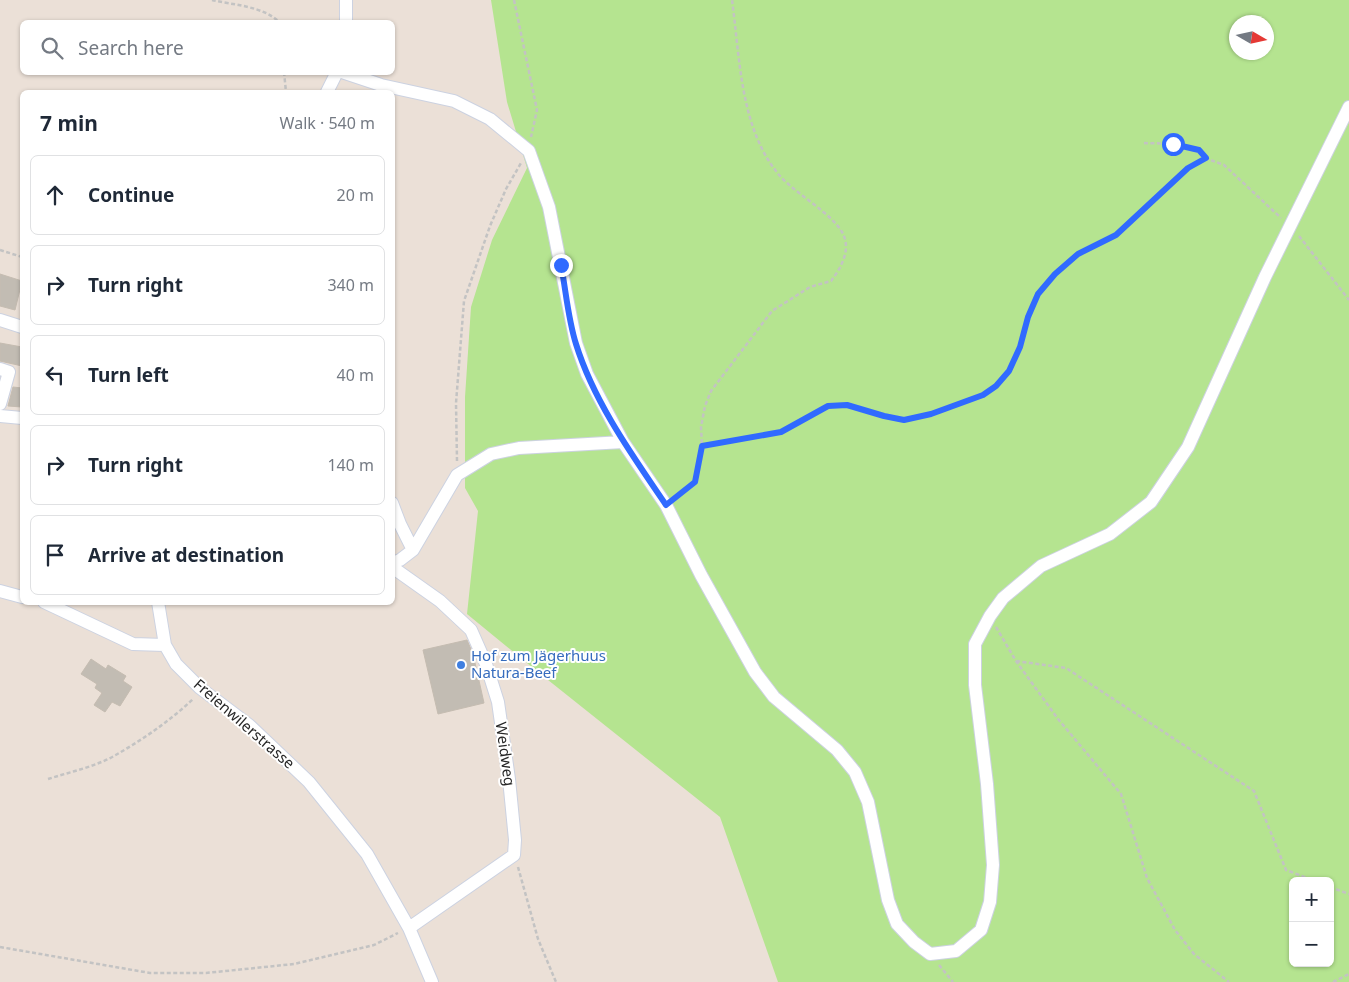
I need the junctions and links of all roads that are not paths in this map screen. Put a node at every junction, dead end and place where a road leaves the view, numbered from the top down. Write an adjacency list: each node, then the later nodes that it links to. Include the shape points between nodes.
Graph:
1 (346, 0): 2 (street)
2 (346, 20)
3 (336, 75): 5 (street)
4 (351, 75): 13 (street, via 454,102 490,119 529,150 548,207 576,343 587,374)
5 (328, 90)
6 (1349, 107): 13 (street, via 1265,277 1188,447 1151,502 1110,534 1041,566 1003,598 975,644 975,685 994,865 990,902 981,930 956,952 930,954 898,924 888,900 868,802 855,772 837,750 774,697 755,672 666,505)
7 (0, 320): 8 (street)
8 (20, 326)
9 (0, 369): 10 (street, via 9,372)
10 (0, 404)
11 (0, 416): 12 (street)
12 (20, 418)
13 (623, 442): 15 (street, via 519,448 491,454 457,474)
14 (395, 511): 15 (street)
15 (413, 550): 16 (street)
16 (395, 562)
17 (395, 570): 23 (street, Weidweg, via 440,601 471,630 498,702 515,840 514,855)
18 (0, 591): 19 (street)
19 (20, 596)
20 (50, 605): 22 (street, via 133,644)
21 (158, 605): 22 (street)
22 (165, 645): 23 (street, Freienwilerstrasse, via 176,664 200,688 249,725 309,782 367,854)
23 (409, 928): 24 (street, Freienwilerstrasse)
24 (432, 982)

